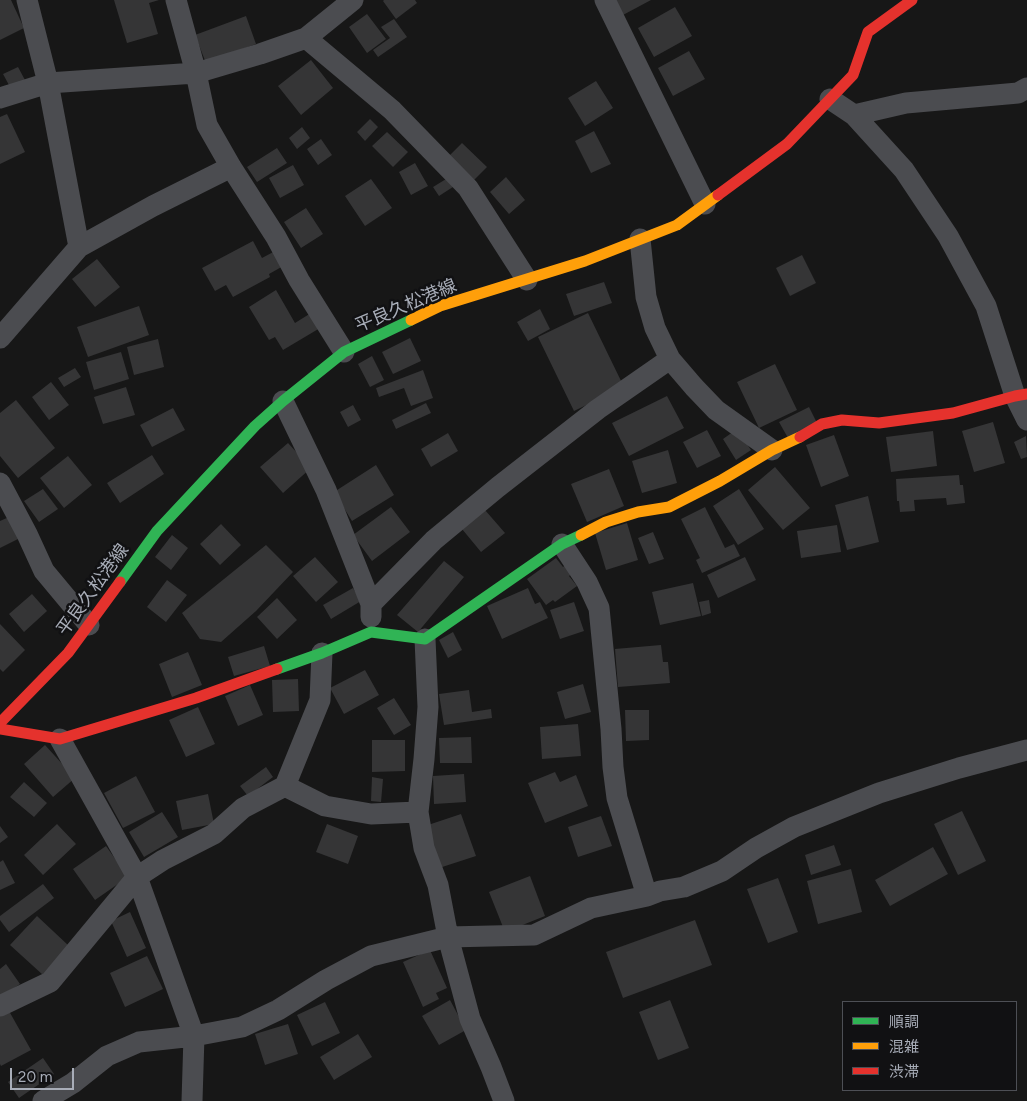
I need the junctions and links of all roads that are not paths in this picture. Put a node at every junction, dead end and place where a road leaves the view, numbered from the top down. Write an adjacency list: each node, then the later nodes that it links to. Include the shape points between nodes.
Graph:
1 (27, 0): 8 (street)
2 (176, 0): 7 (street)
3 (353, 0): 6 (street)
4 (605, 0): 14 (street)
5 (912, 0): 11 (main road, 平良久松港線, via 868,32 852,75)
6 (306, 38): 7 (street); 17 (street, via 392,110 468,188)
7 (196, 73): 8 (street); 13 (street, via 207,125)
8 (48, 83): 10 (street); 16 (street)
9 (1027, 88): 12 (street, via 1018,93 906,103)
10 (0, 98)
11 (830, 99): 12 (street); 14 (main road, 平良久松港線, via 787,144)
12 (854, 114): 21 (street, via 904,170 948,236 986,306)
13 (231, 167): 16 (street); 19 (street)
14 (706, 204): 15 (main road, 平良久松港線, via 677,225)
15 (640, 239): 17 (main road, 平良久松港線); 20 (street, via 646,297 654,328)
16 (78, 247): 18 (street)
17 (527, 280): 19 (main road, 平良久松港線, via 440,306)
18 (0, 338)
19 (344, 352): 22 (main road, 平良久松港線)
20 (670, 360): 24 (street, via 716,410); 27 (street, via 598,409 498,487 434,540)
21 (1021, 395): 23 (street); 24 (main road, via 953,413 879,423 842,420 822,424)
22 (284, 401): 27 (street, via 326,490); 28 (main road, 平良久松港線, via 255,426 157,531)
23 (1027, 420)
24 (772, 450): 26 (main road, via 669,507 606,522)
25 (0, 483): 28 (street, via 44,571)
26 (562, 544): 30 (main road); 39 (street, via 587,582 599,608 617,798)
27 (371, 604): 29 (street)
28 (89, 625): 32 (main road, 平良久松港線, via 68,653)
29 (371, 632): 30 (main road); 31 (main road)
30 (424, 639): 37 (street, via 428,707)
31 (322, 653): 34 (main road, via 196,698); 36 (street, via 320,700)
32 (0, 723)
33 (0, 729): 34 (main road)
34 (60, 739): 38 (street)
35 (1027, 750): 39 (street, via 879,793 794,827 722,871 684,887)
36 (285, 786): 37 (street, via 325,806 371,814); 38 (street, via 242,808 214,834)
37 (418, 812): 40 (street, via 424,848 438,885)
38 (137, 877): 41 (street, via 50,982); 42 (street)
39 (647, 896): 40 (street, via 591,908 534,935)
40 (448, 937): 42 (street, via 371,956 242,1027); 45 (street, via 470,1019)
41 (0, 1006)
42 (194, 1036): 43 (street, via 139,1042 107,1056 73,1083); 44 (street)
43 (43, 1101)
44 (192, 1101)
45 (504, 1101)

